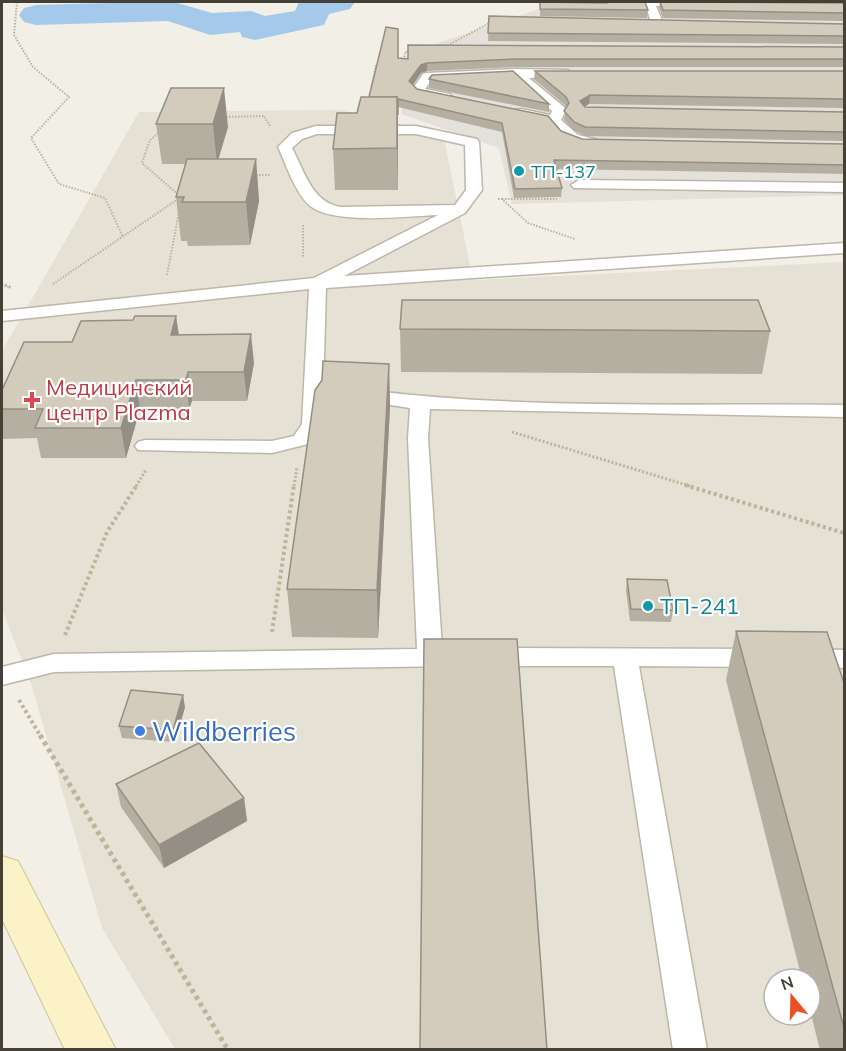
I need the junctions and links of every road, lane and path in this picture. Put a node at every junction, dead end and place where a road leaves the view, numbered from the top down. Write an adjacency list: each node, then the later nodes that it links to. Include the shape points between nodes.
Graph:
1 (17, 2): 30 (path, via 14,35 33,68 69,97 31,138 59,184 105,198)
2 (706, 3): 4 (lane, via 648,3)
3 (496, 22): 5 (path, via 485,23 445,47)
4 (657, 23)
5 (435, 48)
6 (416, 51): 9 (path, via 405,52)
7 (385, 65): 18 (path, via 376,65 367,99 393,101 393,108 405,114)
8 (394, 65): 9 (path)
9 (404, 65): 12 (path, via 403,68)
10 (516, 73): 11 (lane); 12 (lane); 16 (lane, via 559,110)
11 (575, 73)
12 (427, 77): 13 (lane, via 417,91)
13 (463, 101)
14 (509, 111): 16 (lane)
15 (218, 117): 20 (path, via 264,116)
16 (554, 120): 19 (lane, via 567,135 581,142)
17 (163, 129): 26 (path, via 150,140 142,163)
18 (396, 130): 20 (lane, via 316,130 297,136); 28 (lane, via 416,129 472,142 474,190)
19 (605, 143)
20 (285, 147): 21 (lane)
21 (298, 175): 22 (path); 29 (lane, via 311,199)
22 (242, 176)
23 (579, 185): 25 (lane); 27 (path, via 570,200)
24 (183, 187): 26 (path)
25 (844, 188)
26 (181, 197): 30 (path); 34 (path)
27 (502, 199): 28 (path); 32 (path, via 528,222 608,250)
28 (462, 206): 29 (lane, via 340,212); 33 (lane)
29 (321, 208): 33 (path, via 301,227)
30 (123, 237): 35 (path)
31 (844, 248): 32 (lane)
32 (615, 262): 33 (lane)
33 (311, 284): 34 (lane); 36 (lane)
34 (162, 299): 35 (lane)
35 (4, 315)
36 (313, 389): 37 (lane); 40 (lane, via 312,424)
37 (420, 403): 38 (lane); 43 (lane, via 418,438)
38 (844, 411)
39 (511, 432): 42 (path)
40 (301, 440): 41 (lane, via 272,447); 46 (path)
41 (152, 447): 47 (path, via 107,532)
42 (844, 533)
43 (430, 657): 44 (lane); 46 (lane)
44 (625, 658): 45 (lane); 52 (lane)
45 (844, 658)
46 (268, 660): 47 (lane)
47 (54, 663): 48 (lane)
48 (3, 675): 51 (path)
49 (2, 874): 50 (main road)
50 (91, 1050)
51 (228, 1050)
52 (690, 1050)

